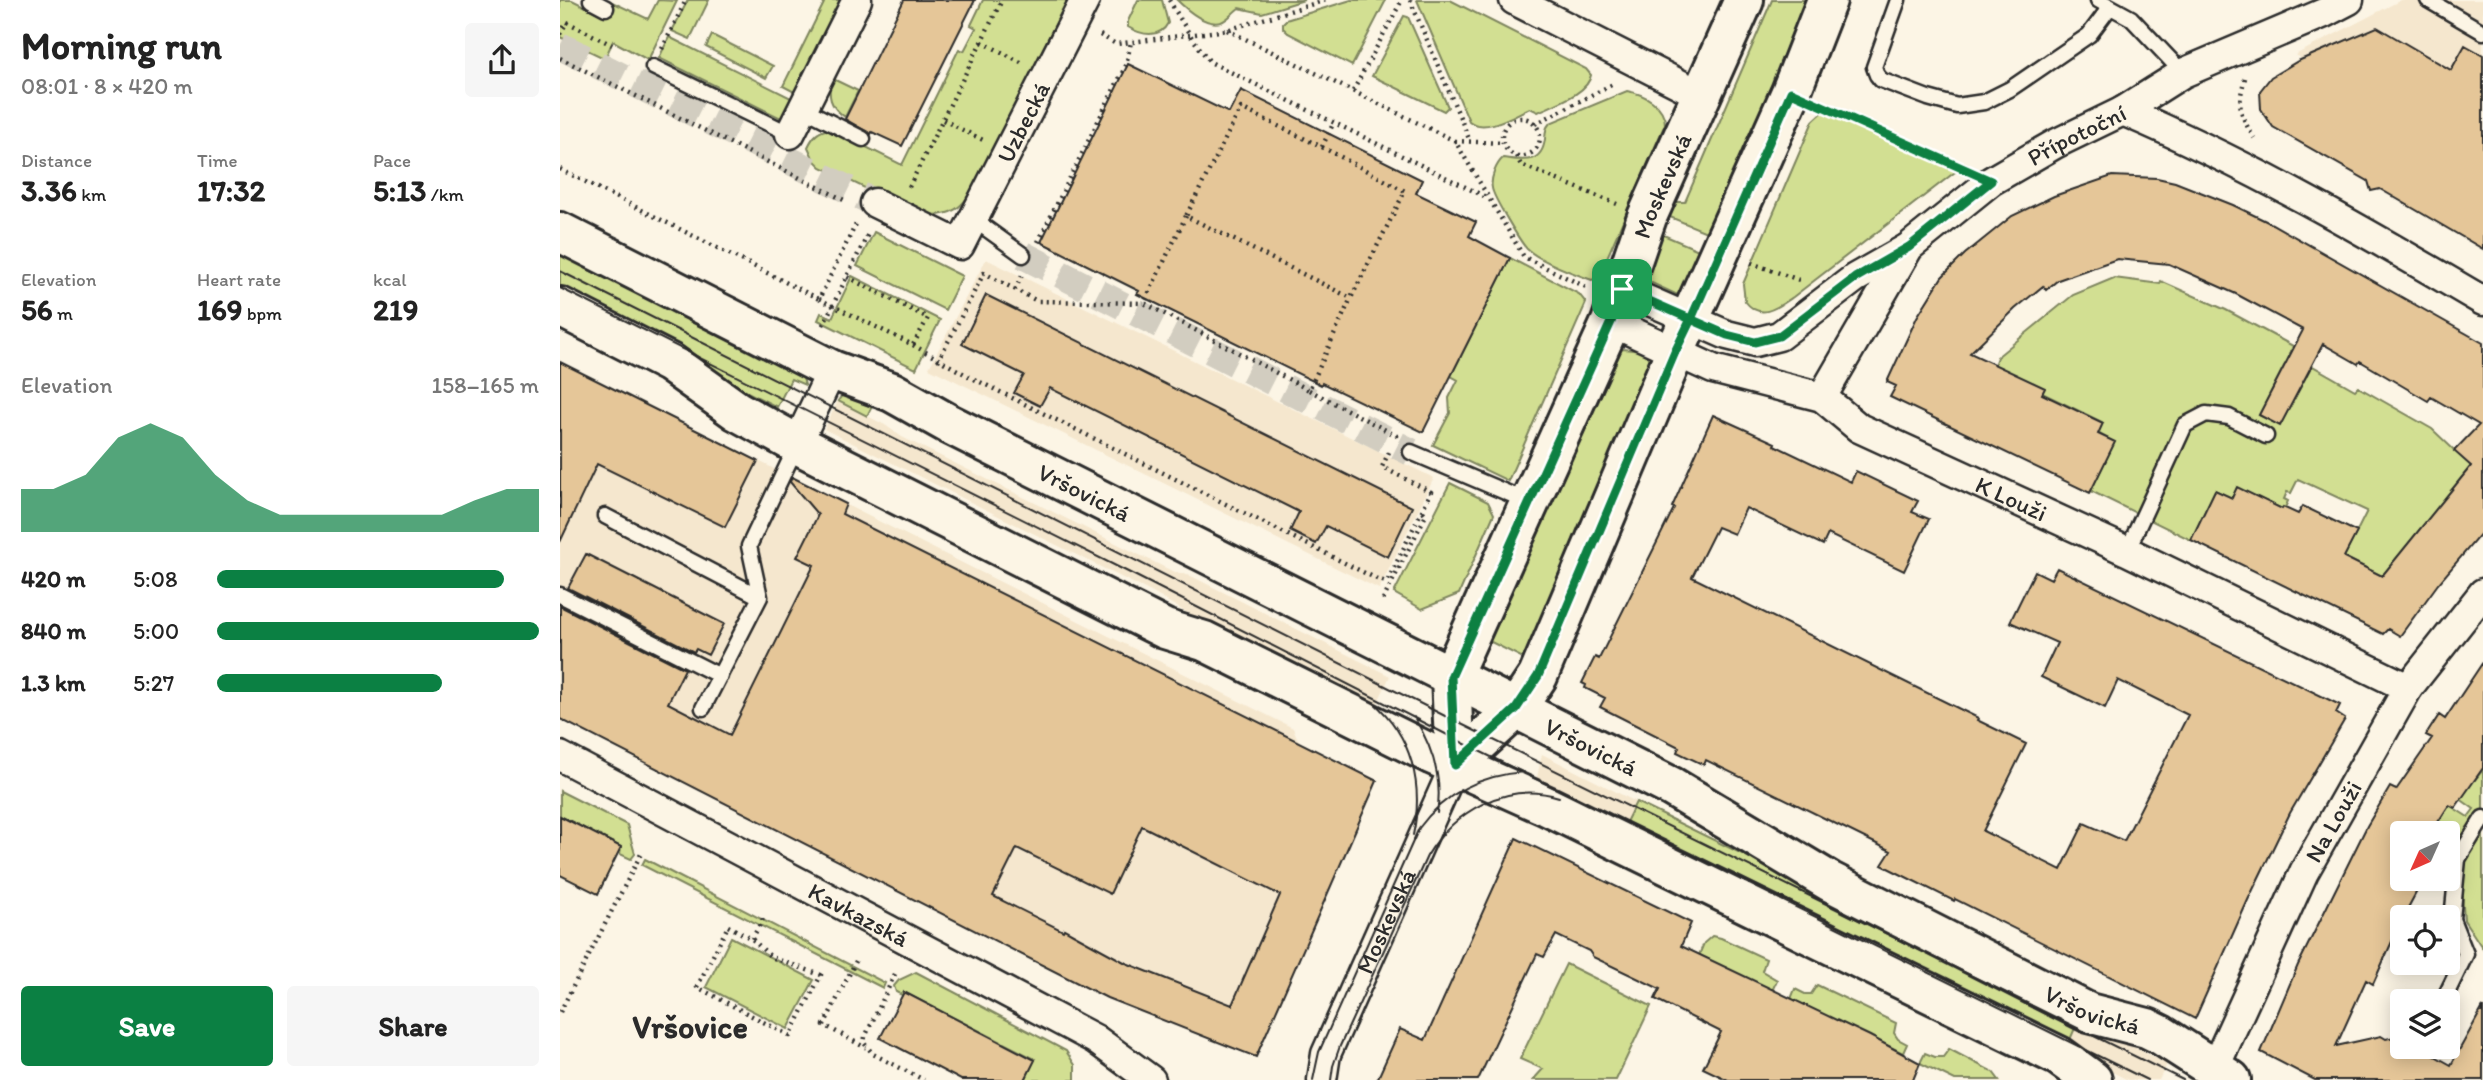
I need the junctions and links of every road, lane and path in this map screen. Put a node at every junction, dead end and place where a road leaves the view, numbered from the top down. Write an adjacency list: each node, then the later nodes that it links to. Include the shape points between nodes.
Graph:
1 (591, 0): 16 (lane)
2 (686, 0): 26 (path)
3 (857, 0): 34 (street)
4 (1002, 0): 22 (path)
5 (1169, 0): 21 (path)
6 (1326, 0): 18 (path)
7 (1402, 0): 31 (path)
8 (1410, 0): 42 (path)
9 (1514, 0): 33 (street)
10 (1744, 0): 33 (main road, Moskevská)
11 (1827, 0): 32 (main road, Moskevská)
12 (1898, 0): 14 (lane, via 1874,67 1877,75 1957,106 1984,102 2010,89 2089,36)
13 (2428, 0): 19 (lane)
14 (2104, 4): 28 (lane, via 2131,18)
15 (2330, 4): 28 (street)
16 (606, 8)
17 (1080, 11): 23 (path, via 1115,44); 29 (street, Uzbecká)
18 (1227, 30): 21 (path); 31 (path)
19 (2483, 32)
20 (560, 34): 24 (path, via 567,22)
21 (1189, 35): 23 (path); 37 (path, via 1210,62)
22 (982, 42): 29 (path); 36 (path)
23 (1131, 42): 57 (path, via 1126,65)
24 (612, 45)
25 (560, 58): 52 (path)
26 (653, 67): 39 (lane)
27 (2242, 71): 44 (path, via 2246,79 2239,103 2254,138)
28 (2183, 74): 35 (street)
29 (1047, 75): 46 (street, Uzbecká)
30 (1615, 83): 38 (path)
31 (1353, 91): 41 (path)
32 (1791, 92): 49 (path); 69 (main road, Moskevská)
33 (1701, 95): 64 (main road, Moskevská)
34 (804, 109): 39 (street); 40 (lane)
35 (2123, 111): 49 (street, Přípotoční); 65 (street, Přípotoční, via 2191,140 2331,213)
36 (943, 120): 46 (path); 52 (path)
37 (1333, 124): 45 (path); 50 (path)
38 (1535, 124): 43 (path, via 1521,118 1508,122); 47 (path, via 1539,145 1529,155)
39 (790, 134)
40 (863, 139)
41 (1455, 141): 42 (path); 50 (path)
42 (1470, 141): 43 (path)
43 (1502, 143): 47 (path)
44 (2250, 145)
45 (1322, 147): 53 (path, via 1241,108); 62 (path, via 1405,191)
46 (1008, 152): 54 (street, Uzbecká)
47 (1516, 156): 51 (path, via 1521,164)
48 (560, 169): 63 (path)
49 (1991, 181): 56 (street, Přípotoční)
50 (1489, 199): 64 (path, via 1524,257)
51 (1622, 206)
52 (872, 209): 54 (street, Uzbecká, via 960,245); 59 (path); 63 (path)
53 (1186, 216): 62 (path); 66 (path)
54 (973, 219): 57 (lane)
55 (560, 232): 72 (main road, Vršovická)
56 (1909, 247): 69 (street, via 1855,278 1779,336 1755,342 1727,335); 74 (street, Přípotoční)
57 (1028, 258): 61 (path)
58 (1751, 263): 60 (path)
59 (847, 277): 68 (path); 70 (path, bridge, via 928,318)
60 (1803, 281)
61 (1015, 290): 66 (path, via 1037,302); 71 (path, via 984,273)
62 (1351, 298): 73 (path)
63 (819, 299): 70 (path, bridge)
64 (1610, 301): 69 (street, K Louži); 78 (main road, Moskevská)
65 (2483, 301)
66 (1144, 303): 73 (path)
67 (560, 307): 76 (main road, via 670,363 737,411)
68 (823, 325)
69 (1683, 335): 74 (street, K Louži, via 1713,369); 90 (main road, Moskevská, via 1538,676)
70 (913, 345): 71 (path)
71 (938, 361): 79 (path, via 1379,580 1387,582)
72 (832, 370): 76 (street); 87 (main road, Vršovická, via 903,397)
73 (1309, 390): 79 (path, via 1397,436 1382,467 1431,492)
74 (1822, 397): 81 (street, K Louži, via 1859,428)
75 (2266, 436): 81 (lane, via 2229,417 2206,414 2185,425)
76 (797, 444): 84 (lane, via 749,546); 92 (main road, via 1164,629 1204,641)
77 (1411, 452): 78 (lane)
78 (1531, 500): 87 (main road, Moskevská)
79 (1422, 510): 85 (path, via 1426,515)
80 (605, 516): 84 (lane)
81 (2127, 551): 88 (street, K Louži)
82 (2483, 593): 88 (street, Na Louži)
83 (560, 595): 86 (lane)
84 (760, 597): 86 (lane)
85 (1383, 600)
86 (720, 676): 89 (lane)
87 (1451, 677): 90 (main road, Vršovická); 92 (main road, Moskevská)
88 (2408, 688): 102 (street, Na Louži, via 2304,872)
89 (703, 708)
90 (1516, 709): 92 (main road, Moskevská); 102 (main road, Vršovická, via 1672,787 1842,887 2089,1013 2161,1035)
91 (560, 756): 104 (street, Kavkazská, via 1095,1039)
92 (1455, 765): 105 (street, Moskevská, via 1326,1055); 106 (main road, via 2059,1056)
93 (2483, 818): 99 (lane, via 2458,859 2452,919 2466,954)
94 (642, 852): 100 (path)
95 (765, 915): 96 (path)
96 (752, 939): 96 (path, via 728,926 697,988 790,1035 821,975 771,957)
97 (856, 961): 101 (path, via 824,1025)
98 (895, 974): 101 (path, via 865,1037)
99 (2449, 989)
100 (560, 1012)
101 (867, 1049): 103 (path)
102 (2217, 1077)
103 (924, 1080)
104 (1152, 1080)
105 (1322, 1080)
106 (2092, 1080)

